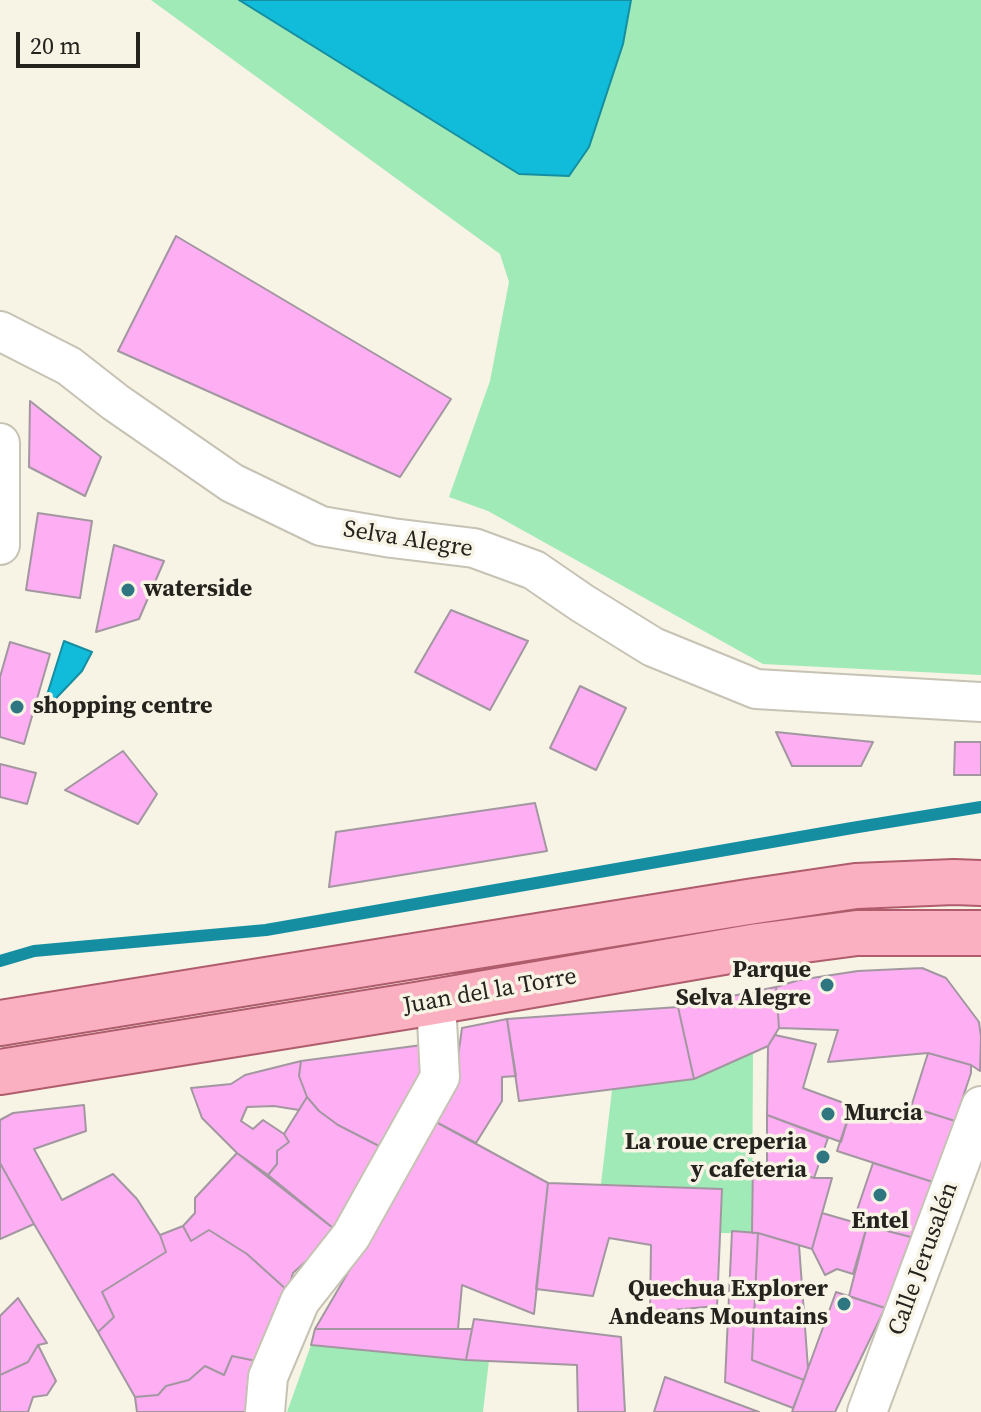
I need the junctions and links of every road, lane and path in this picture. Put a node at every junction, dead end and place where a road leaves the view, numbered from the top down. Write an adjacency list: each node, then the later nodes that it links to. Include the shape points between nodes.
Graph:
1 (0, 331): 4 (street, Selva Alegre, via 69,366 232,483 321,526 474,548 534,570 653,647 756,689)
2 (0, 443): 3 (street)
3 (0, 545)
4 (981, 702)
5 (981, 883): 8 (main road, Juan del la Torre, via 856,886)
6 (981, 933): 7 (main road, Juan del la Torre, via 857,933)
7 (436, 1002): 9 (main road, Juan del la Torre); 11 (street, via 440,1077 351,1236 300,1301 268,1377)
8 (0, 1023)
9 (0, 1072)
10 (981, 1106): 12 (street, Calle Jerusalén)
11 (265, 1412)
12 (867, 1412)

